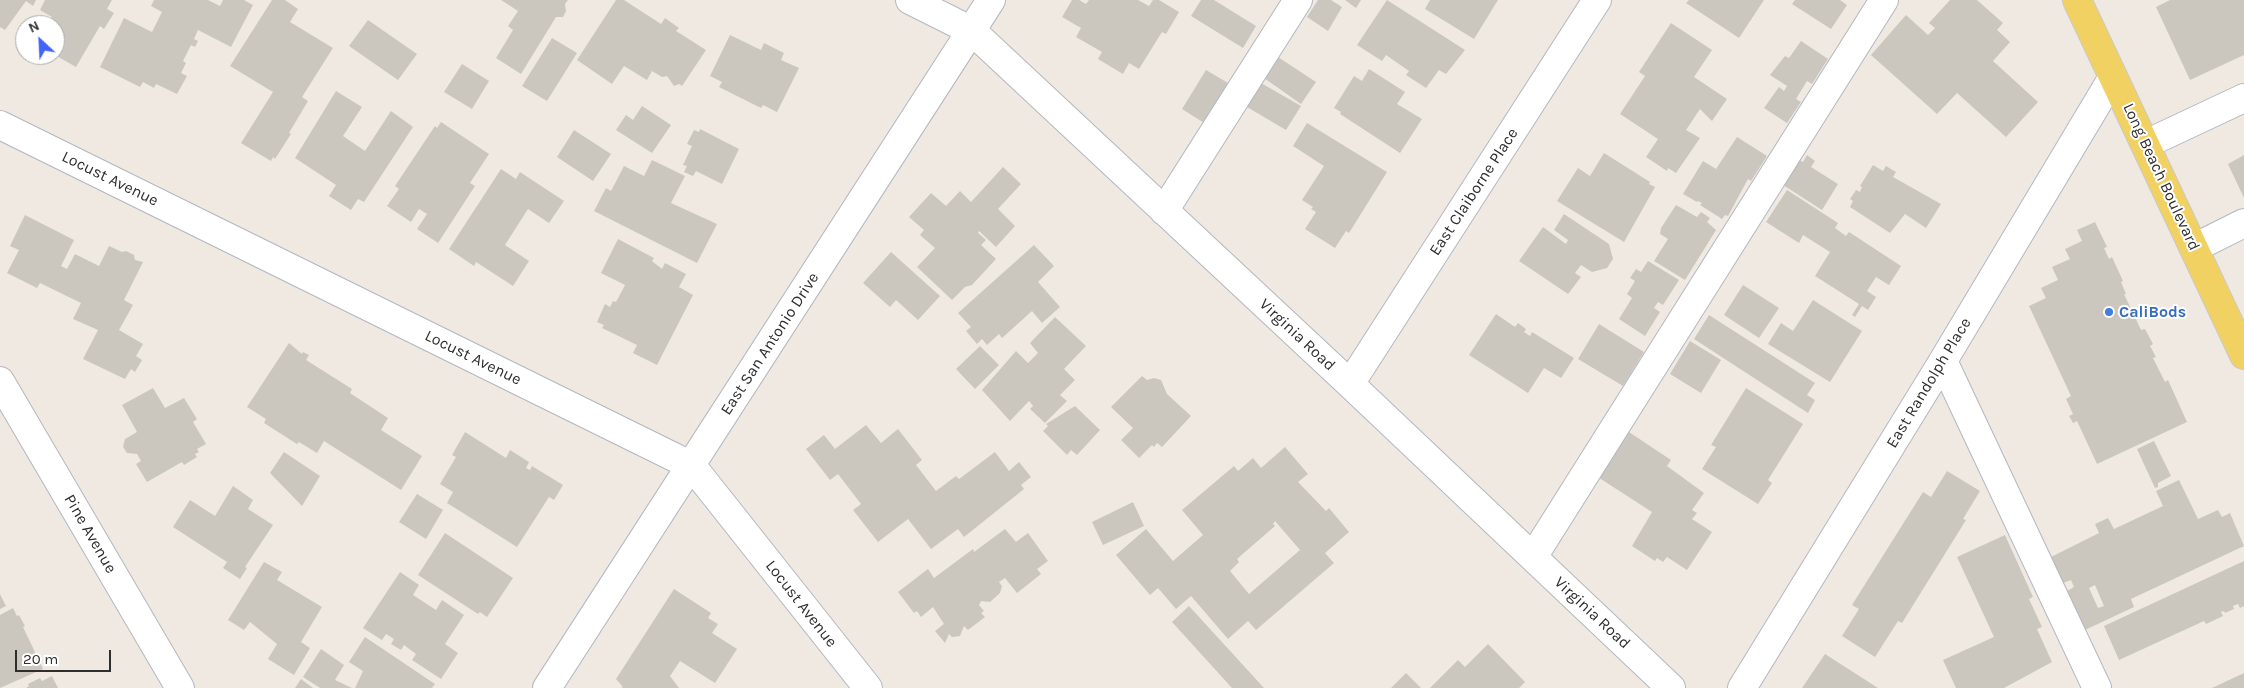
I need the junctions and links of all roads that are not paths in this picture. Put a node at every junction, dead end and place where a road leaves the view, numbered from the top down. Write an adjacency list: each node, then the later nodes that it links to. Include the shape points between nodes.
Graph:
1 (910, 0): 7 (street, Virginia Road)
2 (991, 0): 7 (street, East San Antonio Drive)
3 (1298, 0): 12 (street)
4 (1597, 0): 18 (street, East Claiborne Place)
5 (1884, 0): 20 (street)
6 (2077, 0): 8 (main road, Long Beach Boulevard)
7 (972, 31): 12 (street, Virginia Road); 19 (street, East San Antonio Drive)
8 (2113, 77): 11 (main road, Long Beach Boulevard); 16 (street, East Randolph Place)
9 (2244, 98): 11 (street)
10 (0, 125): 19 (street, Locust Avenue)
11 (2146, 144): 14 (main road, Long Beach Boulevard)
12 (1164, 210): 18 (street, Virginia Road)
13 (2244, 223): 14 (street)
14 (2194, 248): 15 (main road, Long Beach Boulevard)
15 (2244, 355)
16 (1943, 361): 25 (street, East Randolph Place); 26 (street)
17 (0, 381): 21 (street, Pine Avenue)
18 (1350, 384): 20 (street, Virginia Road)
19 (692, 466): 22 (street, East San Antonio Drive); 23 (street, Locust Avenue)
20 (1533, 557): 24 (street, Virginia Road)
21 (180, 688)
22 (548, 688)
23 (868, 688)
24 (1672, 688)
25 (1742, 688)
26 (2097, 688)

